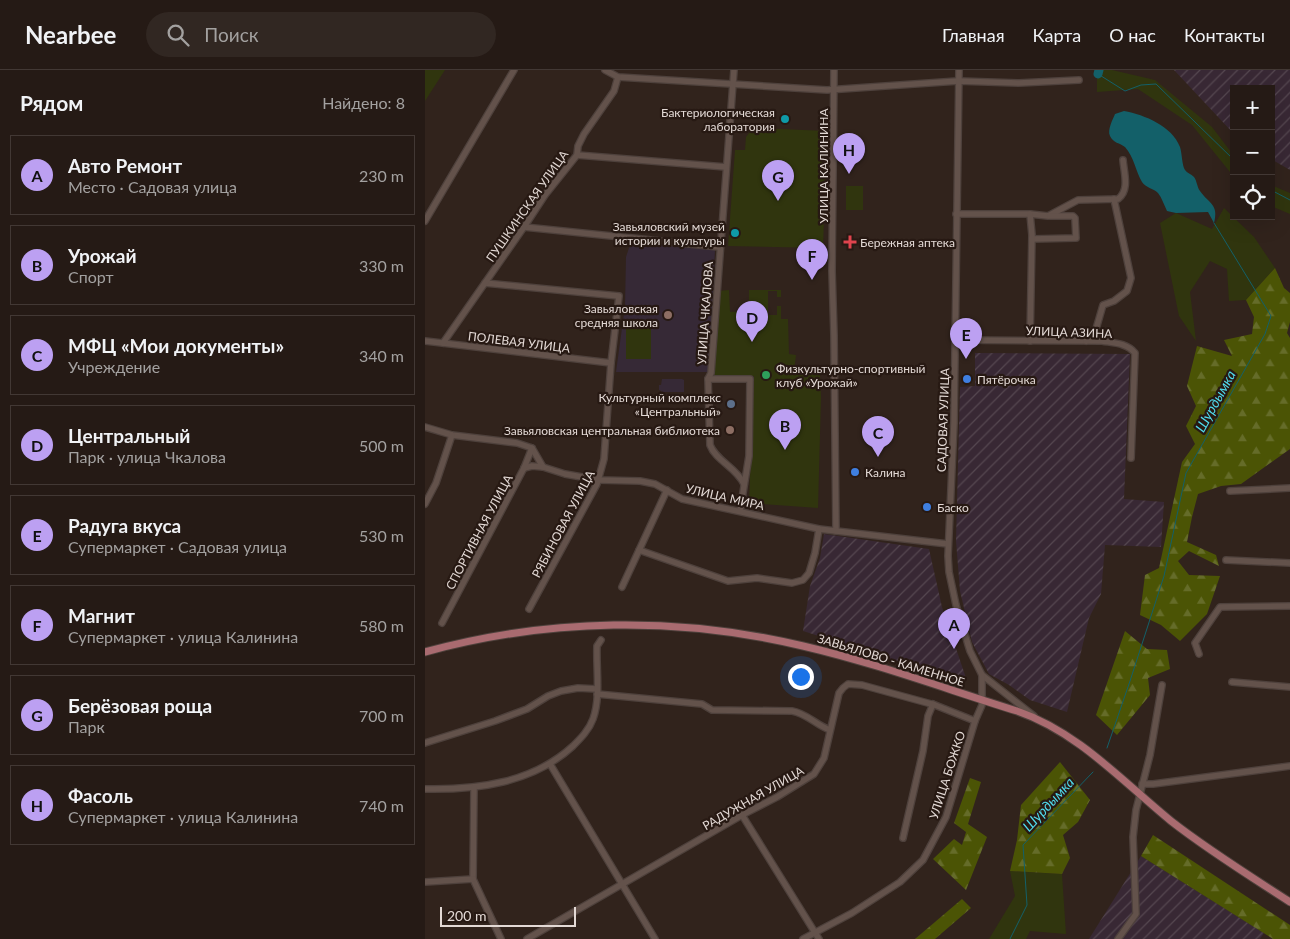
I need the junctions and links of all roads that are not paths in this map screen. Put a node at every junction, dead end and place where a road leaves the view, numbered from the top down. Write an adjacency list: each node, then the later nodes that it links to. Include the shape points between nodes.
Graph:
1 (515, 70): 18 (street)
2 (605, 70): 6 (street)
3 (734, 70): 9 (street, УЛИЦА ЧКАЛОВА)
4 (834, 70): 10 (street, УЛИЦА КАЛИНИНА)
5 (959, 70): 8 (street, САДОВАЯ УЛИЦА)
6 (618, 77): 9 (street); 11 (street, ПУШКИНСКАЯ УЛИЦА, via 614,91 583,134)
7 (1079, 80): 8 (street)
8 (959, 81): 10 (street); 15 (street, САДОВАЯ УЛИЦА)
9 (733, 84): 10 (street); 13 (street, УЛИЦА ЧКАЛОВА)
10 (834, 90): 44 (street, УЛИЦА КАЛИНИНА, via 832,272)
11 (577, 154): 13 (street); 19 (street, ПУШКИНСКАЯ УЛИЦА)
12 (1123, 160): 14 (street, via 1126,190)
13 (726, 167): 21 (street, УЛИЦА ЧКАЛОВА)
14 (1114, 199): 17 (street, via 1078,200); 26 (street, via 1131,278 1127,292 1103,305 1096,330)
15 (956, 214): 16 (street); 23 (street, САДОВАЯ УЛИЦА)
16 (1030, 214): 17 (street); 20 (street)
17 (1048, 216): 20 (street, via 1073,216 1076,238)
18 (425, 221)
19 (524, 227): 21 (street); 22 (street, ПУШКИНСКАЯ УЛИЦА)
20 (1032, 239): 25 (street)
21 (719, 247): 29 (street, УЛИЦА ЧКАЛОВА)
22 (485, 283): 27 (street, ПУШКИНСКАЯ УЛИЦА); 28 (street, РЯБИНОВАЯ УЛИЦА, via 619,296)
23 (955, 340): 25 (street, УЛИЦА АЗИНА); 45 (street, САДОВАЯ УЛИЦА)
24 (425, 341): 27 (street, ПОЛЕВАЯ УЛИЦА)
25 (1030, 341): 26 (street, УЛИЦА АЗИНА)
26 (1086, 341): 33 (street, УЛИЦА АЗИНА, via 1117,344 1135,353)
27 (443, 343): 28 (street, ПОЛЕВАЯ УЛИЦА)
28 (611, 363): 36 (street, РЯБИНОВАЯ УЛИЦА, via 604,459)
29 (708, 380): 37 (street, УЛИЦА ЧКАЛОВА, via 710,445); 37 (street, via 750,379 749,456)
30 (425, 427): 31 (street)
31 (453, 435): 32 (street); 41 (street)
32 (532, 448): 34 (street); 35 (street, СПОРТИВНАЯ УЛИЦА)
33 (1131, 458)
34 (543, 467): 35 (street); 36 (street, УЛИЦА МИРА)
35 (524, 468): 52 (street, СПОРТИВНАЯ УЛИЦА)
36 (599, 480): 39 (street, УЛИЦА МИРА, via 640,481); 51 (street, РЯБИНОВАЯ УЛИЦА)
37 (744, 484): 42 (street)
38 (1290, 488): 40 (street)
39 (667, 490): 42 (street, УЛИЦА МИРА, via 682,499); 46 (street)
40 (1230, 491)
41 (425, 504)
42 (739, 511): 43 (street, УЛИЦА МИРА)
43 (819, 529): 44 (street, УЛИЦА МИРА); 46 (street, via 809,573 803,580 792,584 757,578 728,581)
44 (836, 531): 45 (street, УЛИЦА МИРА)
45 (947, 544): 56 (street, САДОВАЯ УЛИЦА, via 955,605)
46 (639, 550): 49 (street)
47 (1226, 560): 48 (street)
48 (1290, 562)
49 (622, 587)
50 (1290, 606): 55 (street, via 1220,607 1195,643)
51 (529, 608)
52 (442, 623)
53 (601, 640): 60 (street, via 597,646)
54 (425, 652): 61 (main road, ЗАВЬЯЛОВО - КАМЕННОЕ, via 493,636 548,628 605,625 687,627 804,646)
55 (1199, 654)
56 (982, 675): 61 (street, УЛИЦА БОЖКО); 63 (street)
57 (1232, 682): 59 (street)
58 (1162, 685): 69 (street, via 1149,763)
59 (1290, 687)
60 (597, 692): 65 (street, via 702,704 712,710 792,711); 66 (street, via 578,688 561,691 527,709); 67 (street, via 595,714 589,729)
61 (982, 699): 63 (main road, ЗАВЬЯЛОВО - КАМЕННОЕ); 64 (street, УЛИЦА БОЖКО)
62 (933, 704): 64 (street, РАДУЖНАЯ УЛИЦА); 65 (street, РАДУЖНАЯ УЛИЦА, via 848,684 839,693); 74 (street)
63 (1036, 718): 72 (main road, ЗАВЬЯЛОВО - КАМЕННОЕ, via 1094,755)
64 (975, 721): 79 (street, УЛИЦА БОЖКО, via 946,817 923,860 901,882)
65 (830, 730): 73 (street, РАДУЖНАЯ УЛИЦА, via 824,758 814,774)
66 (425, 743)
67 (549, 764): 70 (street, via 502,782); 77 (street)
68 (1290, 766): 69 (street)
69 (1142, 784): 72 (street)
70 (474, 788): 71 (street); 75 (street)
71 (425, 789)
72 (1139, 795): 78 (main road, ЗАВЬЯЛОВО - КАМЕННОЕ, via 1243,872); 85 (street, via 1133,837 1136,914)
73 (742, 815): 77 (street, РАДУЖНАЯ УЛИЦА); 79 (street)
74 (903, 838)
75 (473, 880): 76 (street); 80 (street)
76 (425, 882)
77 (623, 885): 81 (street, РАДУЖНАЯ УЛИЦА); 82 (street)
78 (1290, 902)
79 (814, 933): 83 (street, УЛИЦА БОЖКО); 84 (street)
80 (501, 939)
81 (527, 939)
82 (655, 939)
83 (803, 939)
84 (819, 939)
85 (1118, 939)

